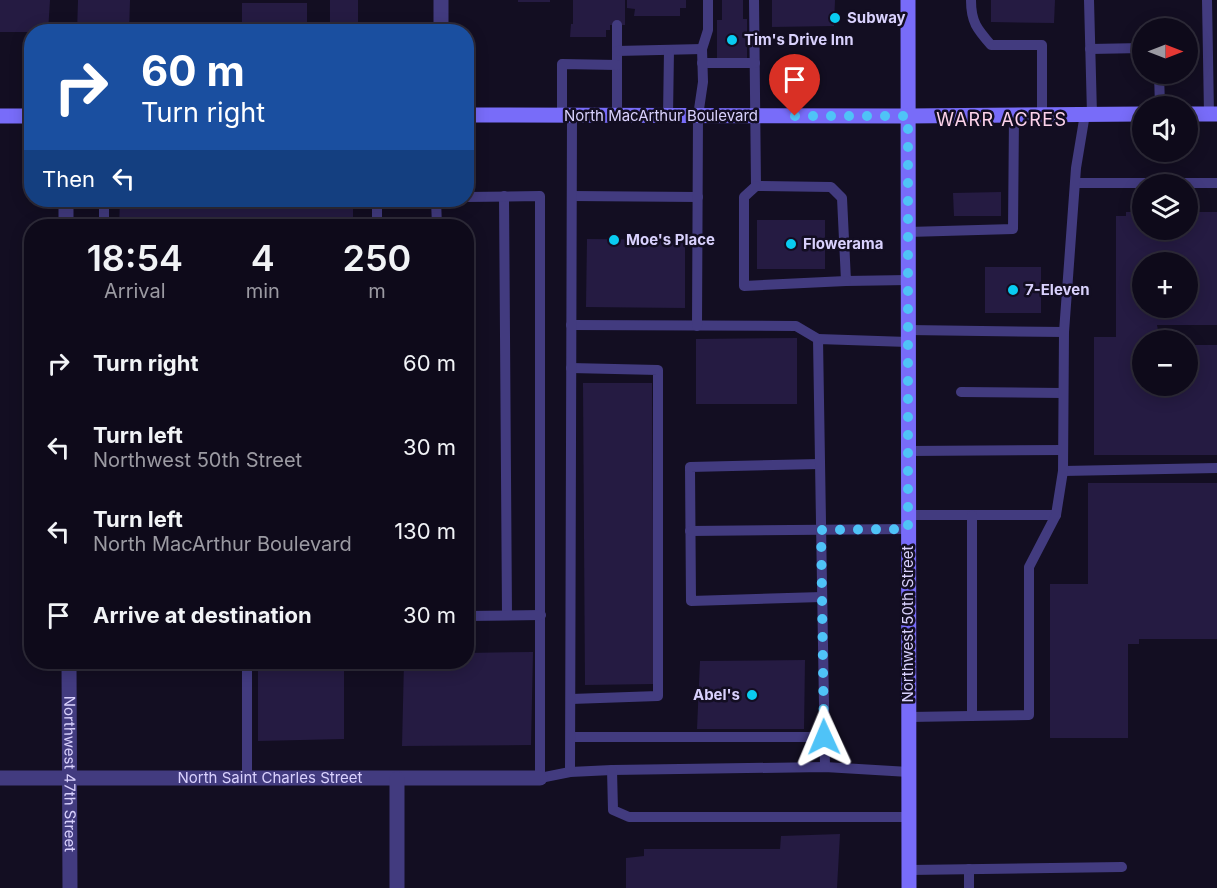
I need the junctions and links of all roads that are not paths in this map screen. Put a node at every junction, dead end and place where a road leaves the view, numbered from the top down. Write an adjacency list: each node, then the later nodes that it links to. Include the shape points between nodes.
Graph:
1 (441, 0): 8 (street)
2 (708, 0): 11 (lane, via 708,30)
3 (754, 0): 16 (lane)
4 (908, 0): 31 (main road, Northwest 50th Street)
5 (971, 0): 25 (lane, via 971,16 991,45 1042,45)
6 (1089, 0): 12 (lane)
7 (1207, 0): 20 (lane)
8 (441, 24)
9 (616, 25): 14 (lane)
10 (1132, 48): 12 (lane)
11 (702, 49): 13 (lane); 15 (lane)
12 (1090, 49): 18 (lane)
13 (669, 50): 14 (lane); 28 (lane)
14 (616, 51): 17 (lane)
15 (702, 63): 16 (lane); 29 (lane)
16 (755, 63): 30 (lane)
17 (616, 65): 22 (lane, via 562,64); 23 (lane)
18 (1088, 114): 19 (main road, North MacArthur Boulevard); 25 (main road, North MacArthur Boulevard); 32 (lane)
19 (1132, 114)
20 (1213, 114)
21 (474, 115): 22 (main road, North MacArthur Boulevard)
22 (567, 115): 23 (main road, North MacArthur Boulevard); 36 (lane)
23 (617, 115): 28 (main road, North MacArthur Boulevard)
24 (1014, 115): 25 (main road, North MacArthur Boulevard); 31 (main road, North MacArthur Boulevard); 39 (lane, via 1013,229)
25 (1042, 115)
26 (0, 116): 27 (main road)
27 (24, 116)
28 (668, 116): 29 (main road, North MacArthur Boulevard)
29 (698, 116): 30 (main road, North MacArthur Boulevard); 38 (lane)
30 (755, 116): 31 (main road, North MacArthur Boulevard); 34 (lane)
31 (908, 116): 39 (main road, Northwest 50th Street)
32 (1075, 183): 33 (lane); 44 (lane)
33 (1217, 183)
34 (756, 186): 41 (lane, via 831,187 842,198); 41 (lane, via 744,197 744,286)
35 (504, 196): 37 (lane); 61 (lane); 62 (lane, via 540,196)
36 (572, 196): 38 (lane); 42 (lane)
37 (474, 197)
38 (698, 197): 43 (lane)
39 (908, 232): 40 (main road, Northwest 50th Street)
40 (908, 280): 41 (lane); 45 (main road, Northwest 50th Street)
41 (846, 281)
42 (571, 325): 43 (lane); 47 (lane)
43 (698, 326): 46 (lane, via 796,326)
44 (1064, 332): 45 (lane); 49 (lane)
45 (908, 336): 46 (lane); 51 (main road, Northwest 50th Street)
46 (818, 339): 52 (lane)
47 (571, 368): 66 (lane); 66 (lane, via 658,370 658,696)
48 (961, 392): 49 (lane)
49 (1062, 393): 50 (lane)
50 (1063, 450): 51 (lane); 54 (lane)
51 (908, 451): 57 (main road, Northwest 50th Street)
52 (820, 464): 58 (lane); 59 (lane, via 690,467)
53 (1217, 468): 54 (lane)
54 (1063, 471): 56 (lane)
55 (972, 515): 56 (lane); 57 (lane); 67 (lane)
56 (1056, 515): 67 (lane, via 1029,567 1029,715)
57 (908, 522): 58 (lane); 68 (main road, Northwest 50th Street)
58 (821, 530): 59 (lane); 60 (lane)
59 (690, 531): 60 (lane, via 691,601)
60 (822, 597): 70 (lane)
61 (507, 615): 62 (lane); 63 (lane)
62 (541, 615): 78 (lane)
63 (474, 616)
64 (69, 669): 79 (street, Northwest 47th Street)
65 (247, 669): 76 (lane)
66 (571, 699): 69 (lane)
67 (972, 715): 68 (lane)
68 (909, 717): 74 (main road, Northwest 50th Street)
69 (571, 737): 70 (lane); 73 (lane)
70 (824, 737): 71 (lane)
71 (825, 768): 72 (lane); 74 (lane)
72 (612, 770): 73 (lane); 80 (lane, via 613,810 629,817)
73 (570, 772): 78 (lane)
74 (909, 772): 80 (main road, Northwest 50th Street)
75 (0, 778): 79 (street, North Saint Charles Street)
76 (247, 778): 77 (street, North Saint Charles Street); 79 (street, North Saint Charles Street)
77 (397, 778): 78 (street, North Saint Charles Street); 85 (street)
78 (540, 778)
79 (70, 779): 84 (street, Northwest 47th Street)
80 (909, 817): 83 (main road, Northwest 50th Street)
81 (1122, 867): 82 (lane)
82 (969, 869): 83 (lane); 87 (lane)
83 (909, 870): 86 (main road, Northwest 50th Street)
84 (70, 888)
85 (397, 888)
86 (909, 888)
87 (969, 888)

